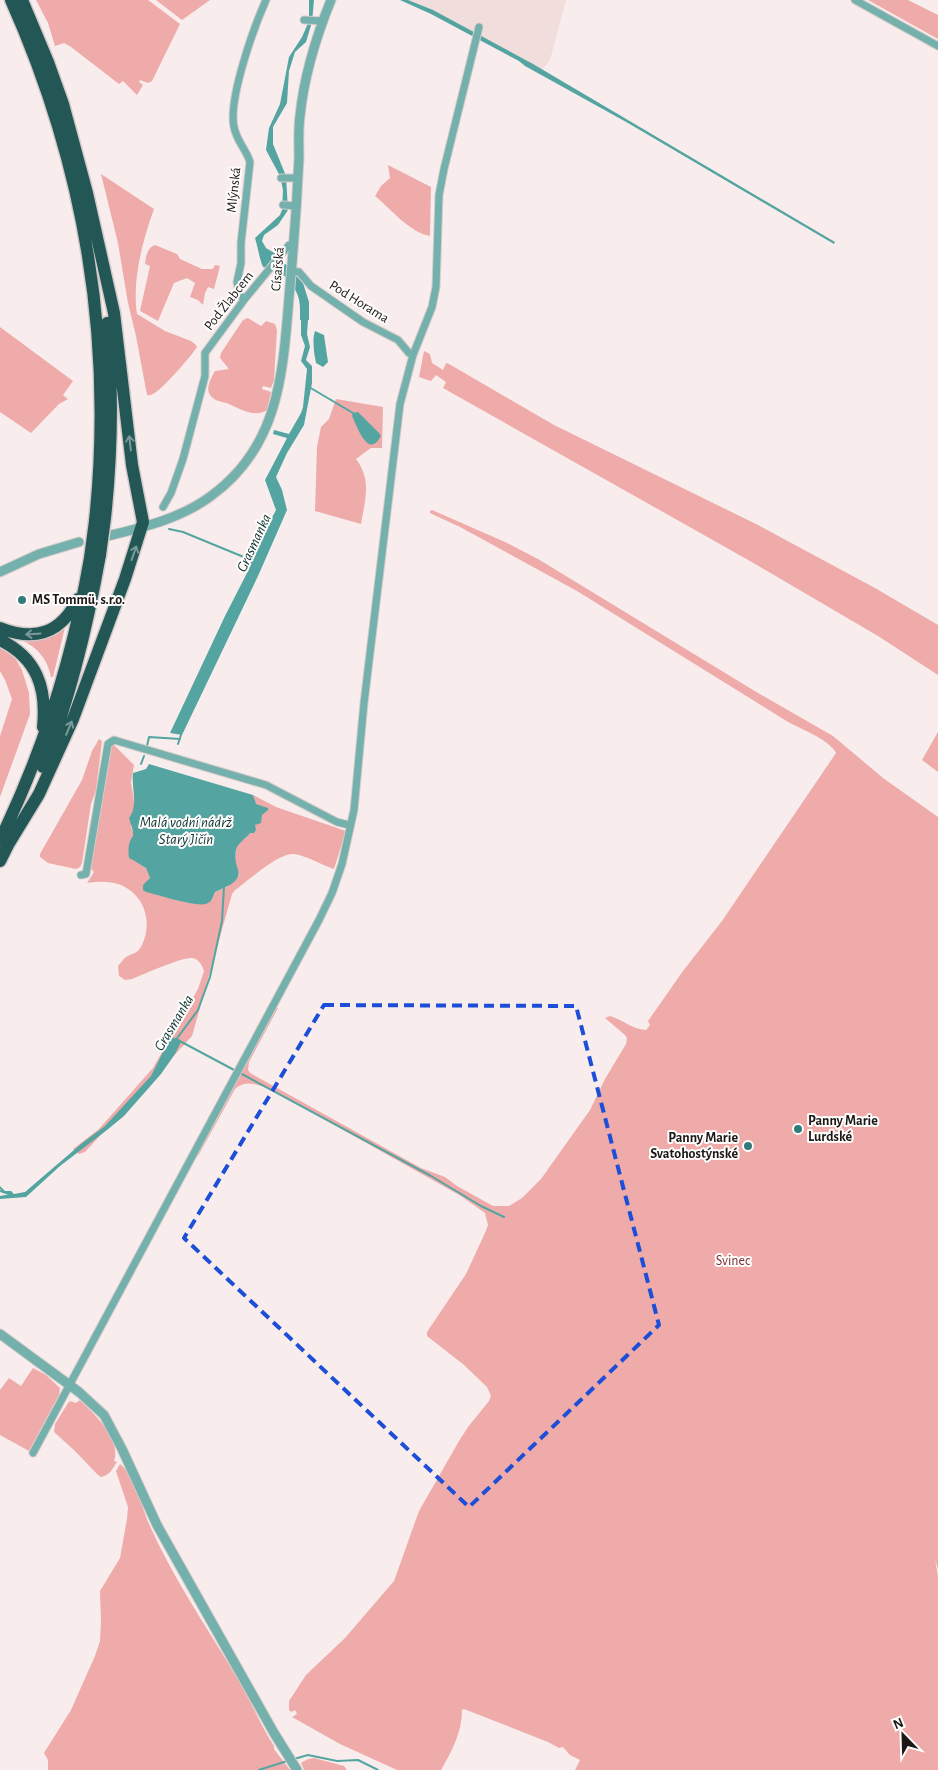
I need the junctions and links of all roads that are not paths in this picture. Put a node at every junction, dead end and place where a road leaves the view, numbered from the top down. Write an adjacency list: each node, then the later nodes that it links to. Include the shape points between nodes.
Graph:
1 (11, 0): 18 (highway, via 62,136 94,283 102,409)
2 (22, 0): 12 (highway, via 65,112)
3 (266, 0): 15 (street, Mlýnská, via 253,34 232,115 237,141 250,162 237,282)
4 (331, 0): 7 (street, Císařská)
5 (855, 0): 9 (street)
6 (309, 20): 7 (street)
7 (322, 21): 11 (street, Císařská, via 308,67 300,116)
8 (479, 27): 16 (street, via 439,195 436,287 429,316)
9 (938, 46)
10 (284, 178): 11 (street)
11 (297, 178): 13 (street, Císařská, via 289,205)
12 (95, 229): 18 (highway, via 111,378 110,454); 19 (highway, one-way to 12, via 132,465 114,313)
13 (294, 245): 14 (street, Císařská); 15 (street, Pod Žlabcem, via 289,245)
14 (291, 271): 16 (street, Pod Horama, via 299,272 311,286 363,322 398,340); 19 (street, Císařská, via 278,394 251,455 212,496 174,517)
15 (244, 300): 17 (street, Pod Žlabcem, via 205,353 205,376 183,459)
16 (413, 355): 28 (street, via 400,404 354,810)
17 (163, 507)
18 (100, 519): 22 (highway, bridge)
19 (143, 526): 20 (street, Císařská); 29 (highway, one-way to 19, via 39,794 69,727)
20 (96, 538)
21 (79, 542): 24 (street, via 39,554)
22 (95, 557): 23 (highway); 29 (highway, via 86,626 68,695 41,771)
23 (88, 571): 25 (highway, one-way to 25, via 76,604 60,624 40,634 24,635); 27 (highway, via 67,666)
24 (0, 572)
25 (0, 628)
26 (0, 640): 27 (highway, via 26,658 39,681 44,711)
27 (40, 750): 29 (highway)
28 (349, 825): 31 (street, via 337,822 266,784 114,740 108,744 86,874); 33 (street, via 342,864 319,920)
29 (3, 844): 30 (highway)
30 (0, 861)
31 (81, 875)
32 (0, 1334): 33 (street)
33 (70, 1385): 34 (street); 35 (street, via 104,1415 157,1525)
34 (33, 1453)
35 (293, 1763)

